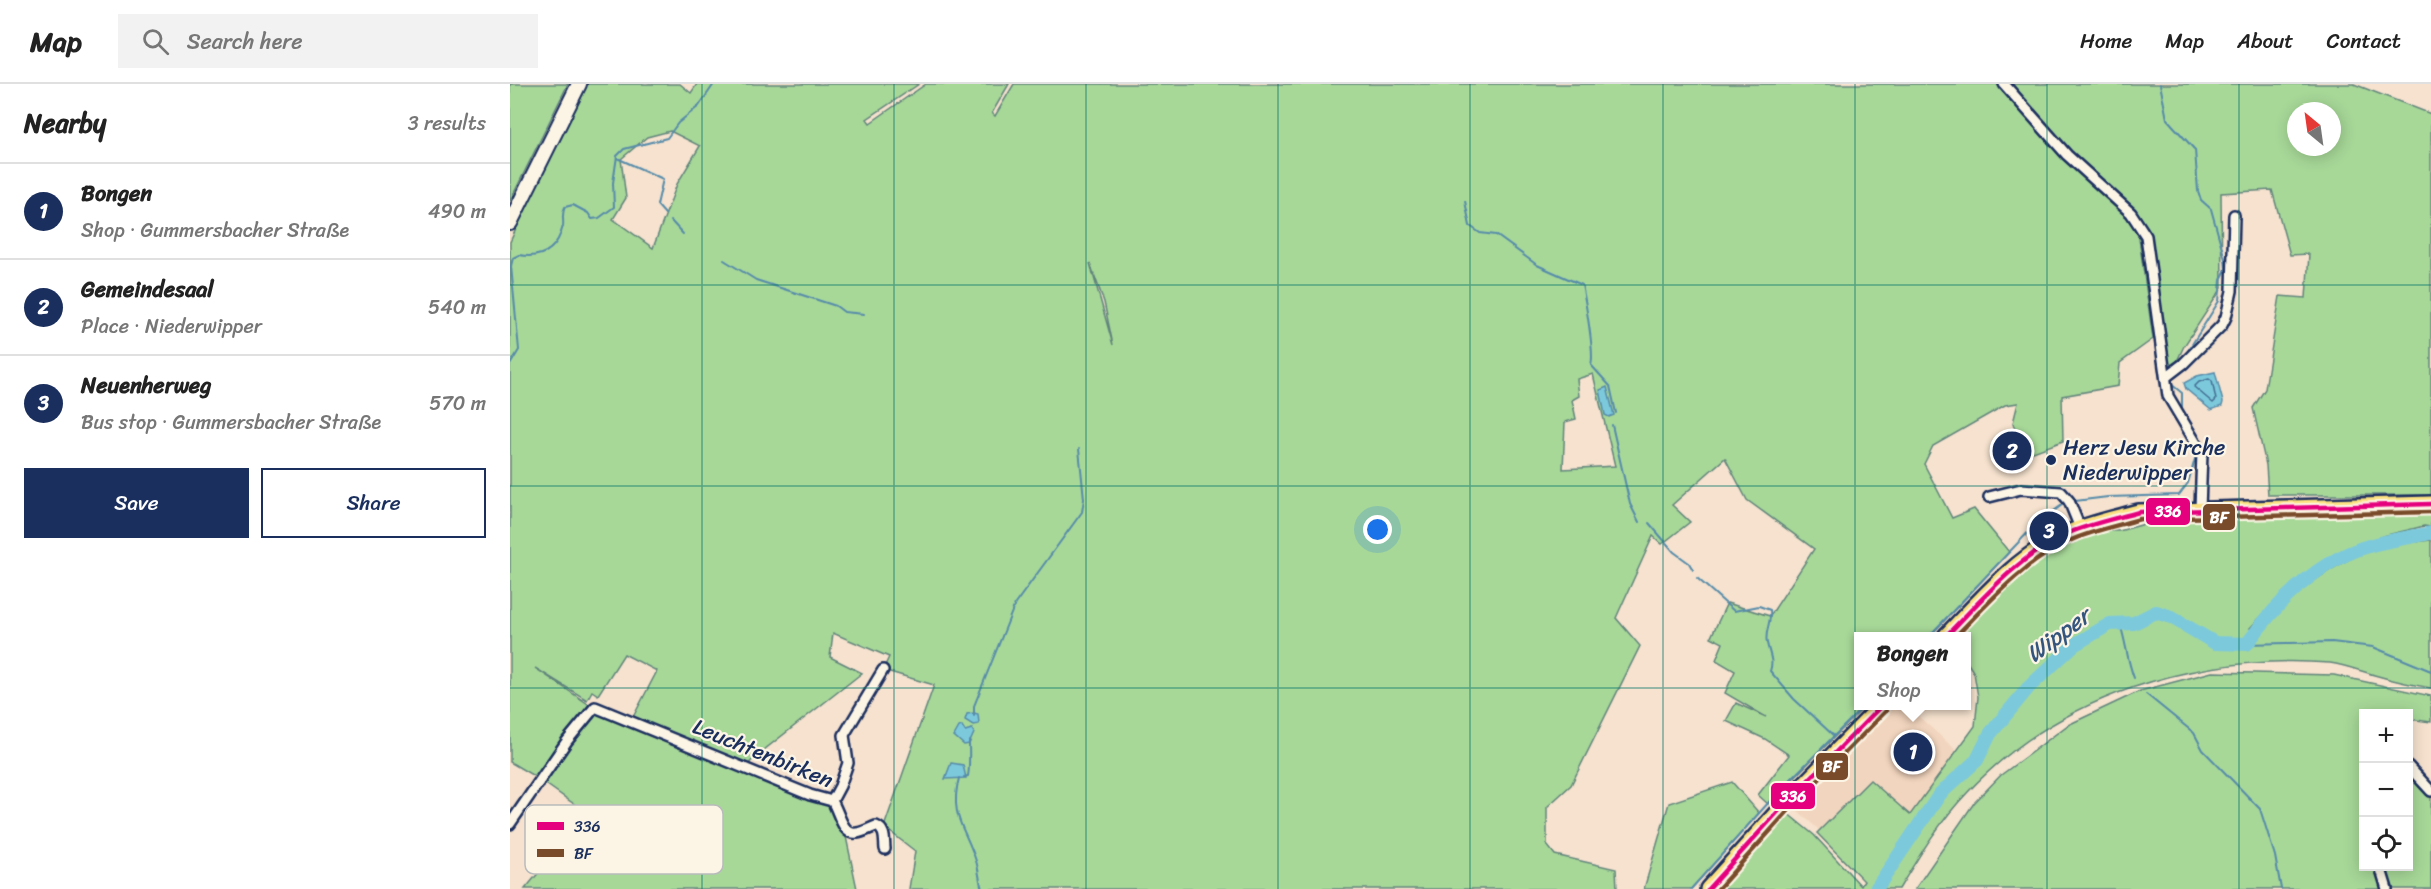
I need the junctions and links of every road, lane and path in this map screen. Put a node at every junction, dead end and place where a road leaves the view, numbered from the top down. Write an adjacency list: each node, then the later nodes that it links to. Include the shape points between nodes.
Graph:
1 (579, 84): 4 (main road)
2 (2004, 84): 5 (street, via 2067,155 2137,219 2149,244)
3 (2234, 215): 5 (street, via 2232,291 2226,317)
4 (510, 223)
5 (2166, 377): 8 (street, via 2168,396 2202,453)
6 (1989, 497): 9 (street, via 2021,489 2061,492)
7 (2431, 504): 8 (main road)
8 (2200, 509): 9 (main road, via 2139,512)
9 (2080, 528): 10 (main road, via 2050,542 2020,563)
10 (1950, 632)
11 (883, 670): 15 (street, via 844,735 848,763)
12 (1876, 710): 19 (main road)
13 (2413, 771): 14 (street)
14 (2431, 791)
15 (832, 801): 16 (street, Leuchtenbirken, via 595,707); 17 (street, Leuchtenbirken, via 849,832 880,828)
16 (510, 824)
17 (885, 849)
18 (2381, 871): 20 (street)
19 (1708, 889)
20 (2387, 889)

